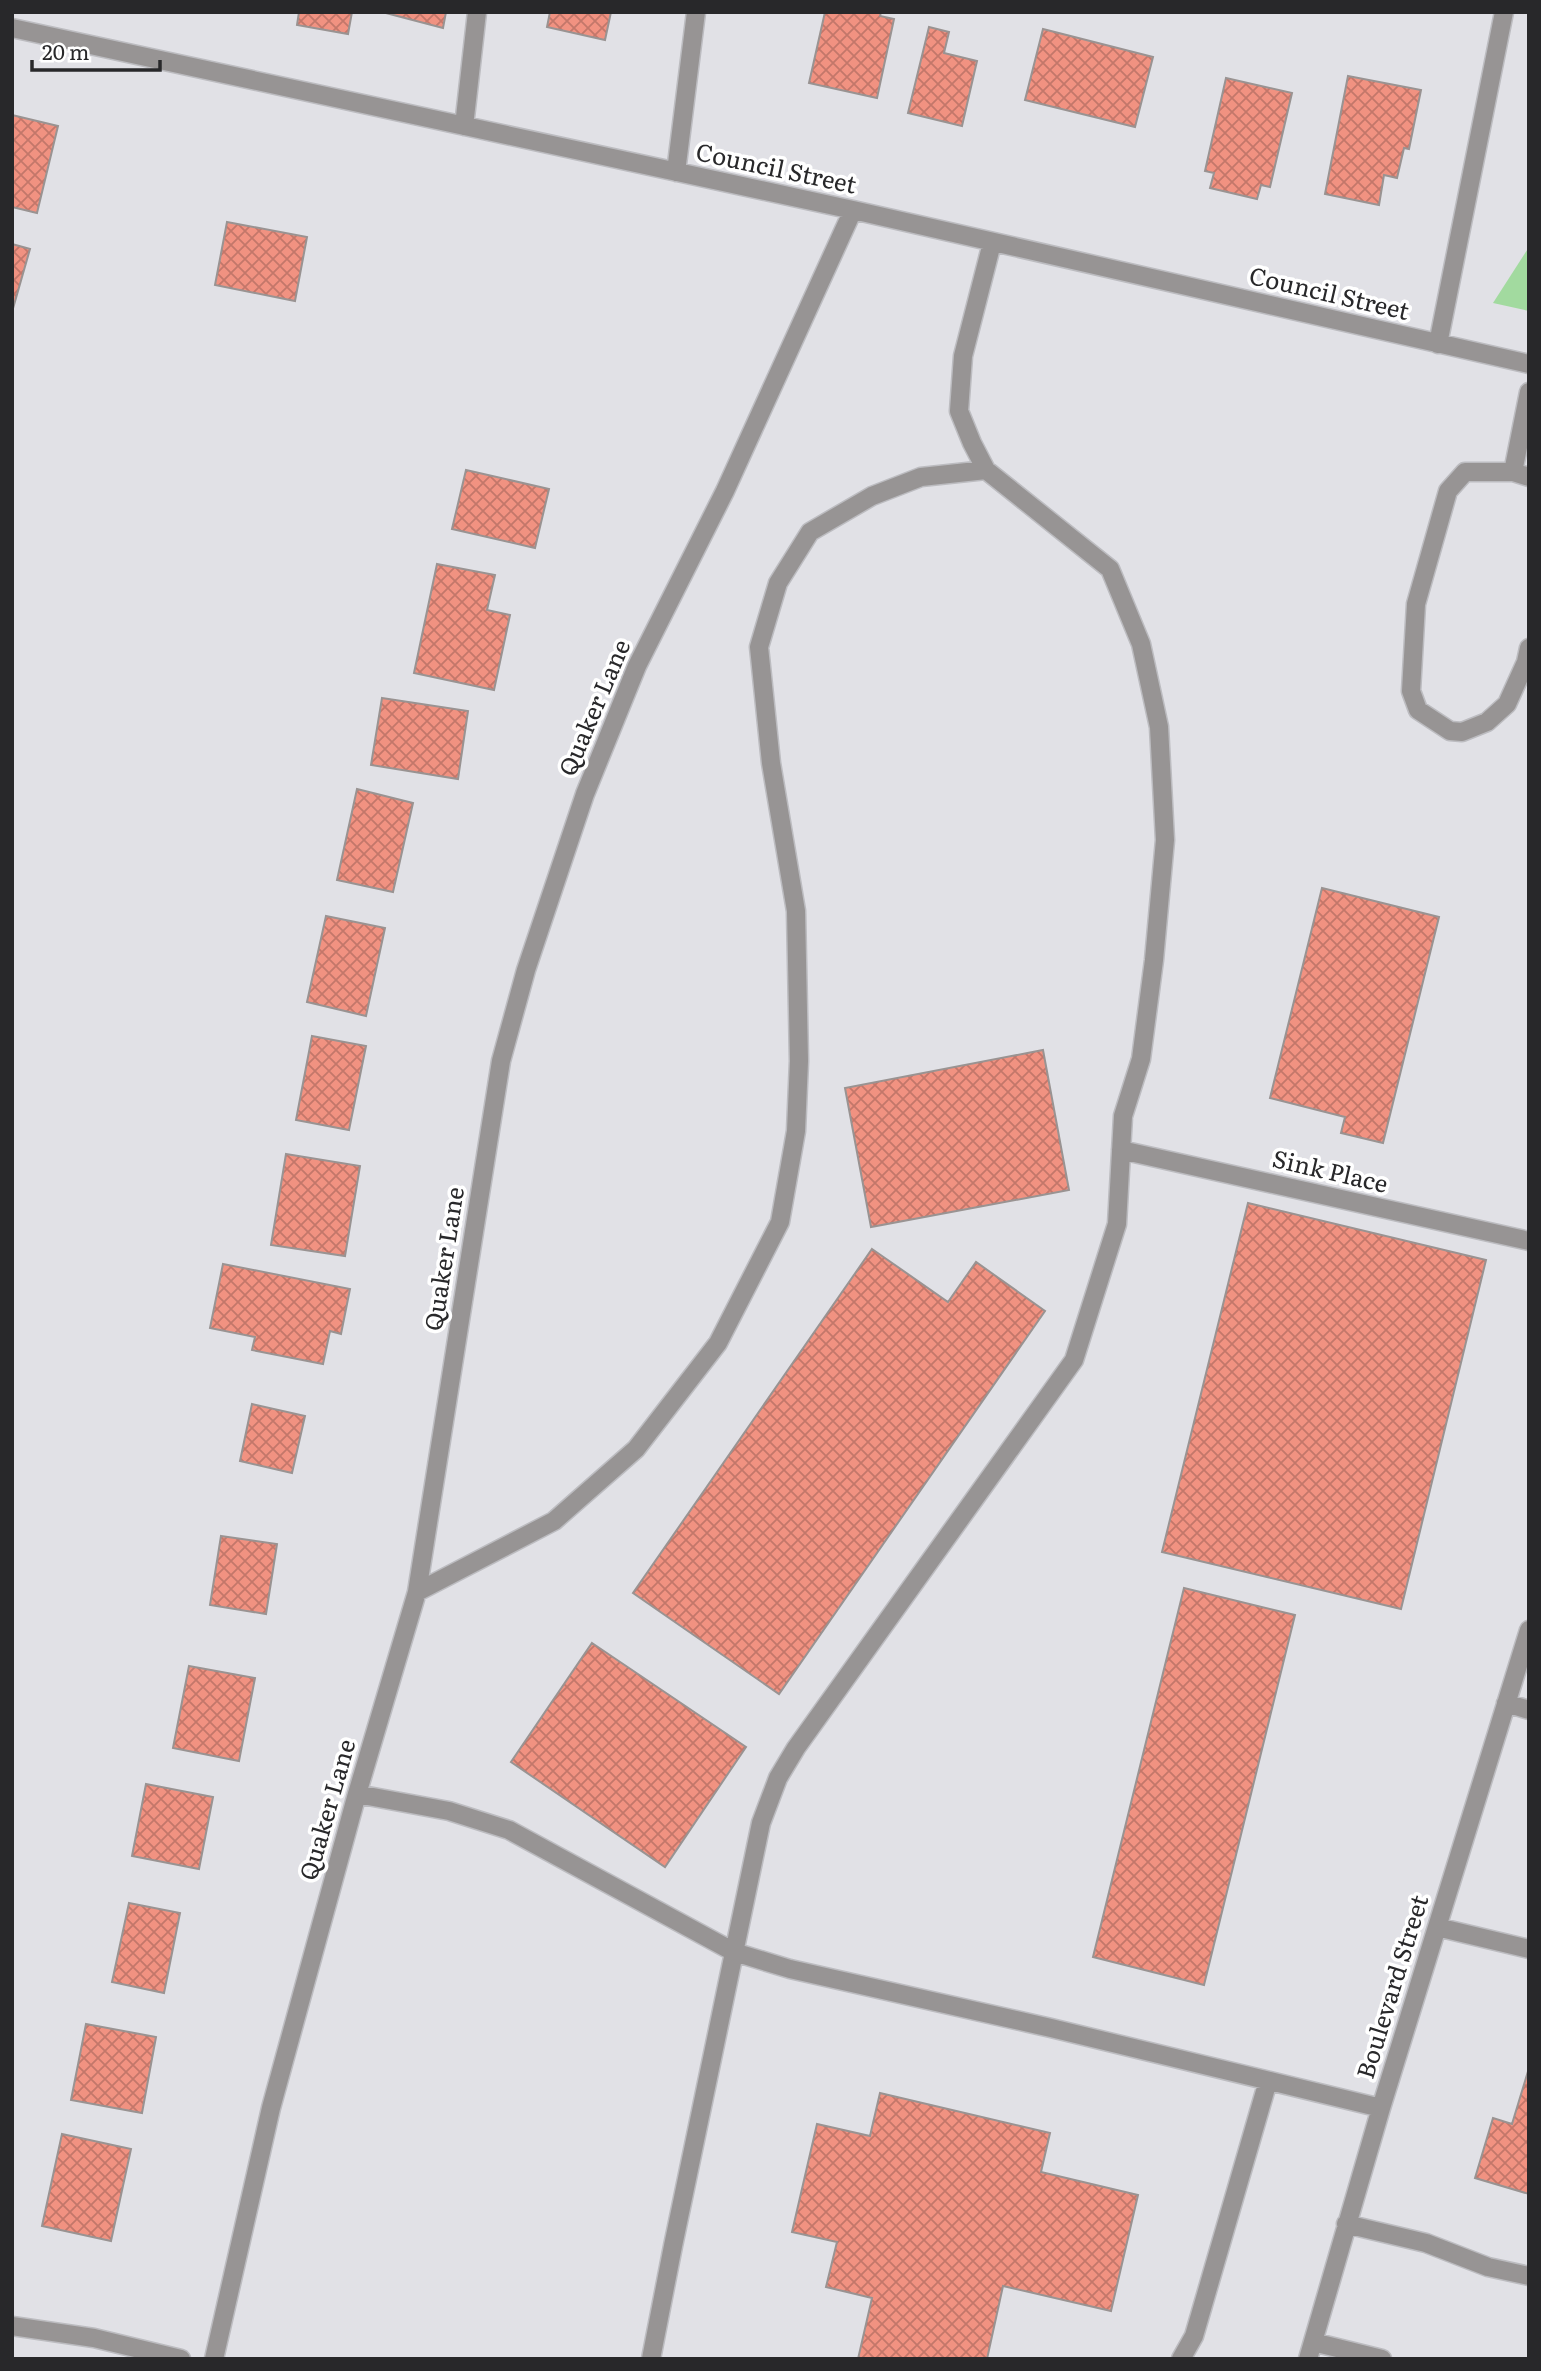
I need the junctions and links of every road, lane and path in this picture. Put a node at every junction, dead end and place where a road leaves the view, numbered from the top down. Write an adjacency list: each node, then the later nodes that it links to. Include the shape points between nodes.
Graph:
1 (477, 12): 5 (street)
2 (696, 12): 6 (street)
3 (1504, 12): 9 (street)
4 (12, 28): 5 (street, Council Street)
5 (464, 126): 6 (street, Council Street)
6 (676, 172): 7 (street, Council Street)
7 (853, 210): 8 (street, Council Street); 17 (street, Quaker Lane, via 725,491 637,666 585,794 526,970 501,1061)
8 (992, 243): 9 (street, Council Street); 12 (street, via 963,356 959,411)
9 (1437, 344): 10 (street, Council Street)
10 (1529, 364)
11 (1529, 392): 13 (street)
12 (986, 470): 15 (street, via 1110,569 1142,644 1159,727 1165,840 1141,1059 1123,1116); 17 (street, via 921,477 872,496 810,532 778,583 759,647 771,763 796,911 796,1131 780,1222 718,1343 636,1449 554,1521)
13 (1521, 475): 14 (street, via 1465,472 1448,491 1416,604 1411,691 1418,710 1450,731 1462,732 1487,722 1507,704)
14 (1529, 648)
15 (1121, 1150): 16 (street, Sink Place); 24 (street, via 1117,1224 1074,1360 923,1567 778,1778 761,1823)
16 (1529, 1241)
17 (417, 1592): 21 (street, Quaker Lane)
18 (1529, 1630): 19 (street, Boulevard Street)
19 (1506, 1703): 20 (street); 22 (street, Boulevard Street)
20 (1529, 1710)
21 (357, 1794): 24 (street, via 449,1811 509,1830); 32 (street, Quaker Lane, via 271,2108)
22 (1437, 1927): 23 (street); 26 (street, Boulevard Street)
23 (1529, 1949)
24 (734, 1952): 25 (street); 33 (street)
25 (1268, 2081): 26 (street); 34 (street, via 1194,2336)
26 (1381, 2108): 27 (street, Boulevard Street)
27 (1346, 2224): 28 (street, via 1426,2243 1488,2267); 30 (street, Boulevard Street)
28 (1529, 2276)
29 (12, 2326): 31 (street, via 94,2338)
30 (1310, 2350): 35 (street)
31 (181, 2359)
32 (214, 2359)
33 (651, 2359)
34 (1181, 2359)
35 (1382, 2359)

